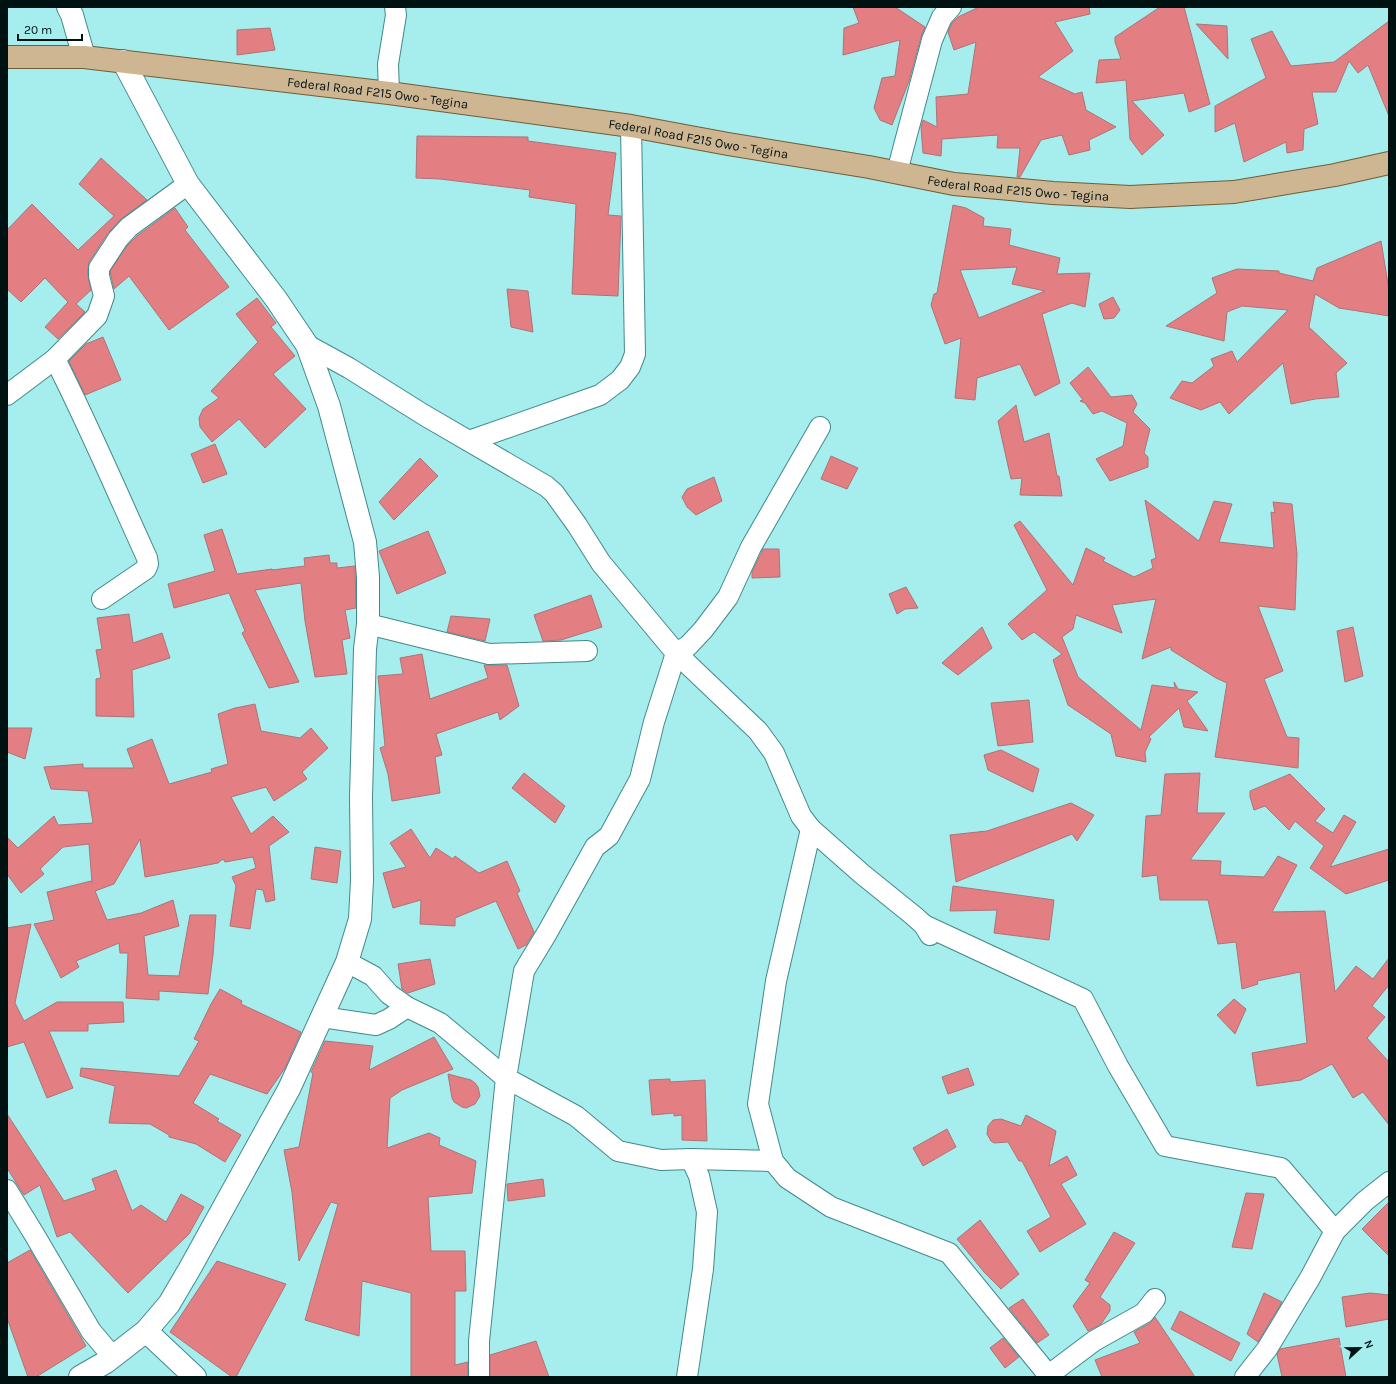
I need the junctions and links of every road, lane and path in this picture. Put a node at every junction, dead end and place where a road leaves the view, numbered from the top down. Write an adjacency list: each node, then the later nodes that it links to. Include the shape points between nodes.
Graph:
1 (68, 7): 5 (street)
2 (395, 7): 7 (street, via 388,64)
3 (951, 7): 10 (street, via 942,17 932,40)
4 (7, 57): 5 (main road, Federal Road F215 Owo - Tegina)
5 (84, 57): 6 (main road, Federal Road F215 Owo - Tegina)
6 (123, 61): 7 (main road, Federal Road F215 Owo - Tegina); 11 (street)
7 (389, 94): 8 (main road, Federal Road F215 Owo - Tegina)
8 (631, 126): 10 (main road, Federal Road F215 Owo - Tegina); 16 (street, via 635,354 630,366 620,380 600,395)
9 (1389, 164): 10 (main road, Federal Road F215 Owo - Tegina, via 1234,192 1130,197 954,184)
10 (897, 172)
11 (188, 184): 12 (street, via 276,299); 13 (street, via 129,227 118,239 99,268 104,296 97,316)
12 (307, 345): 16 (street); 18 (street, via 329,406 365,542)
13 (55, 359): 14 (street); 17 (street, via 147,558 146,569)
14 (7, 394)
15 (820, 427): 20 (street, via 751,547 728,597 703,630)
16 (469, 441): 20 (street, via 554,493 601,563)
17 (102, 598)
18 (368, 624): 19 (street, via 489,654); 22 (street, via 365,649 360,919)
19 (586, 651)
20 (676, 654): 21 (street, via 758,731 774,753 801,816); 25 (street, via 654,722 640,779 609,836 595,847 524,971)
21 (811, 829): 27 (street, via 776,981 758,1104); 30 (street, via 927,930 1083,999 1118,1066 1165,1146 1281,1168)
22 (347, 962): 23 (street, via 373,976 389,994); 24 (street)
23 (407, 1007): 24 (street, via 376,1025); 25 (street, via 440,1023)
24 (322, 1017): 32 (street, via 289,1089 189,1270 169,1304)
25 (506, 1078): 26 (street, via 576,1116 618,1151 661,1160); 36 (street, via 479,1341)
26 (691, 1159): 27 (street); 37 (street, via 699,1176 707,1212 703,1269)
27 (772, 1161): 38 (street, via 787,1178 831,1207 949,1253)
28 (1389, 1182): 30 (street, via 1365,1201)
29 (7, 1190): 33 (street, via 91,1331)
30 (1335, 1231): 39 (street, via 1267,1349)
31 (1156, 1299): 38 (street, via 1144,1313 1094,1341)
32 (146, 1331): 33 (street); 35 (street)
33 (113, 1357): 34 (street)
34 (80, 1377)
35 (195, 1377)
36 (479, 1377)
37 (687, 1377)
38 (1048, 1377)
39 (1245, 1377)

